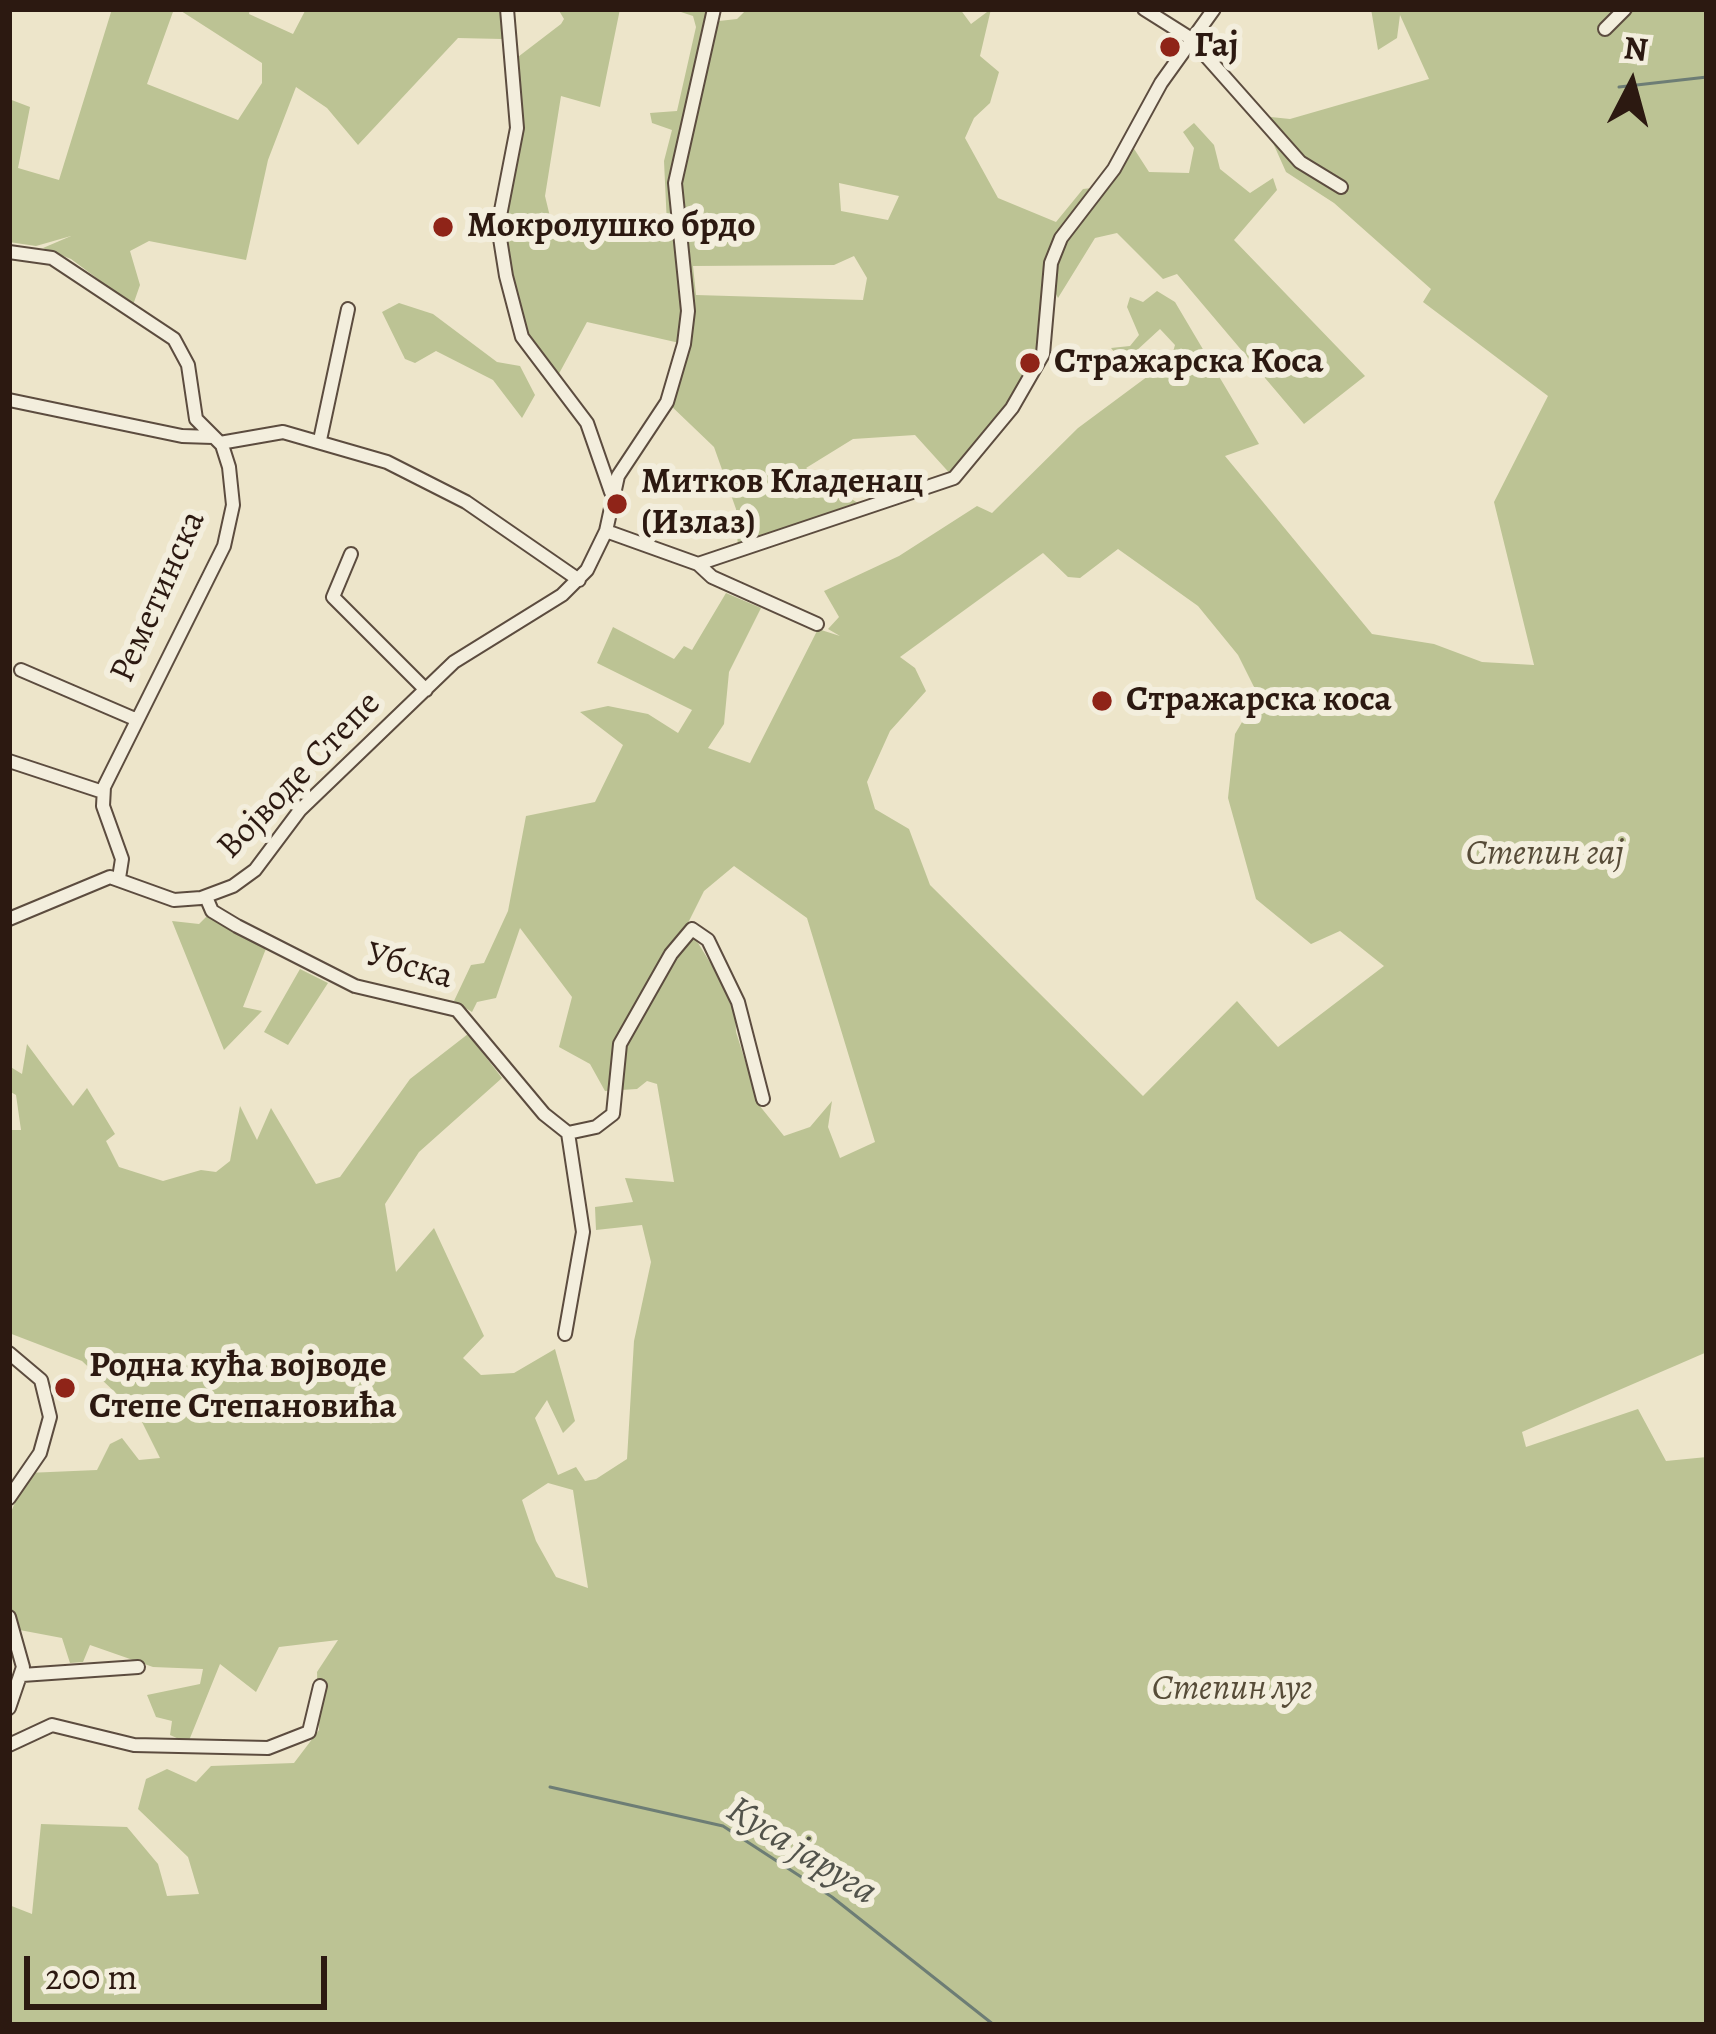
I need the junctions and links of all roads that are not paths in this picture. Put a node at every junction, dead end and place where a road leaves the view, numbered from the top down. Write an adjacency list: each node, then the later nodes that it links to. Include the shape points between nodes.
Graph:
1 (507, 9): 14 (street, via 517,128 498,226 511,298 527,346 586,423)
2 (714, 9): 14 (street, via 675,183 684,344 667,401)
3 (1144, 9): 7 (street)
4 (1214, 9): 7 (street)
5 (1625, 9): 6 (street)
6 (1605, 28)
7 (1190, 38): 8 (street, via 1300,162); 17 (street, via 1114,169 1055,249 1047,342 1036,370 954,478)
8 (1341, 187)
9 (9, 252): 12 (street, Реметинска, via 52,258 163,329 184,355 196,419)
10 (348, 309): 13 (street)
11 (9, 400): 12 (street)
12 (217, 440): 13 (street, via 271,431); 22 (street, Реметинска, via 233,495 227,538)
13 (320, 440): 18 (street, via 423,478)
14 (611, 497): 15 (street, Војводе Степе)
15 (606, 531): 17 (street); 18 (street, Војводе Степе)
16 (351, 554): 21 (street, Војводе Степе, via 333,597)
17 (698, 564): 19 (street)
18 (579, 580): 21 (street, Војводе Степе, via 470,649)
19 (817, 624)
20 (22, 670): 22 (street)
21 (426, 690): 26 (street, Војводе Степе, via 300,810 255,870)
22 (135, 719): 24 (street, Реметинска)
23 (9, 761): 24 (street)
24 (103, 792): 25 (street, via 122,859)
25 (118, 878): 26 (street, Војводе Степе, via 163,899); 27 (street, via 95,880)
26 (206, 897): 29 (street, Убска, via 237,926 356,986 457,1010)
27 (9, 919)
28 (763, 1099): 29 (street, via 738,1002 708,940 692,929 624,1035 613,1114)
29 (568, 1133): 30 (street, via 583,1232)
30 (565, 1334)
31 (9, 1353): 32 (street, via 41,1380 50,1417 40,1453)
32 (9, 1498)
33 (9, 1617): 35 (street)
34 (138, 1667): 35 (street)
35 (22, 1675): 37 (street)
36 (320, 1685): 38 (street, via 309,1732 268,1748 134,1745 52,1725)
37 (9, 1708)
38 (9, 1745)

